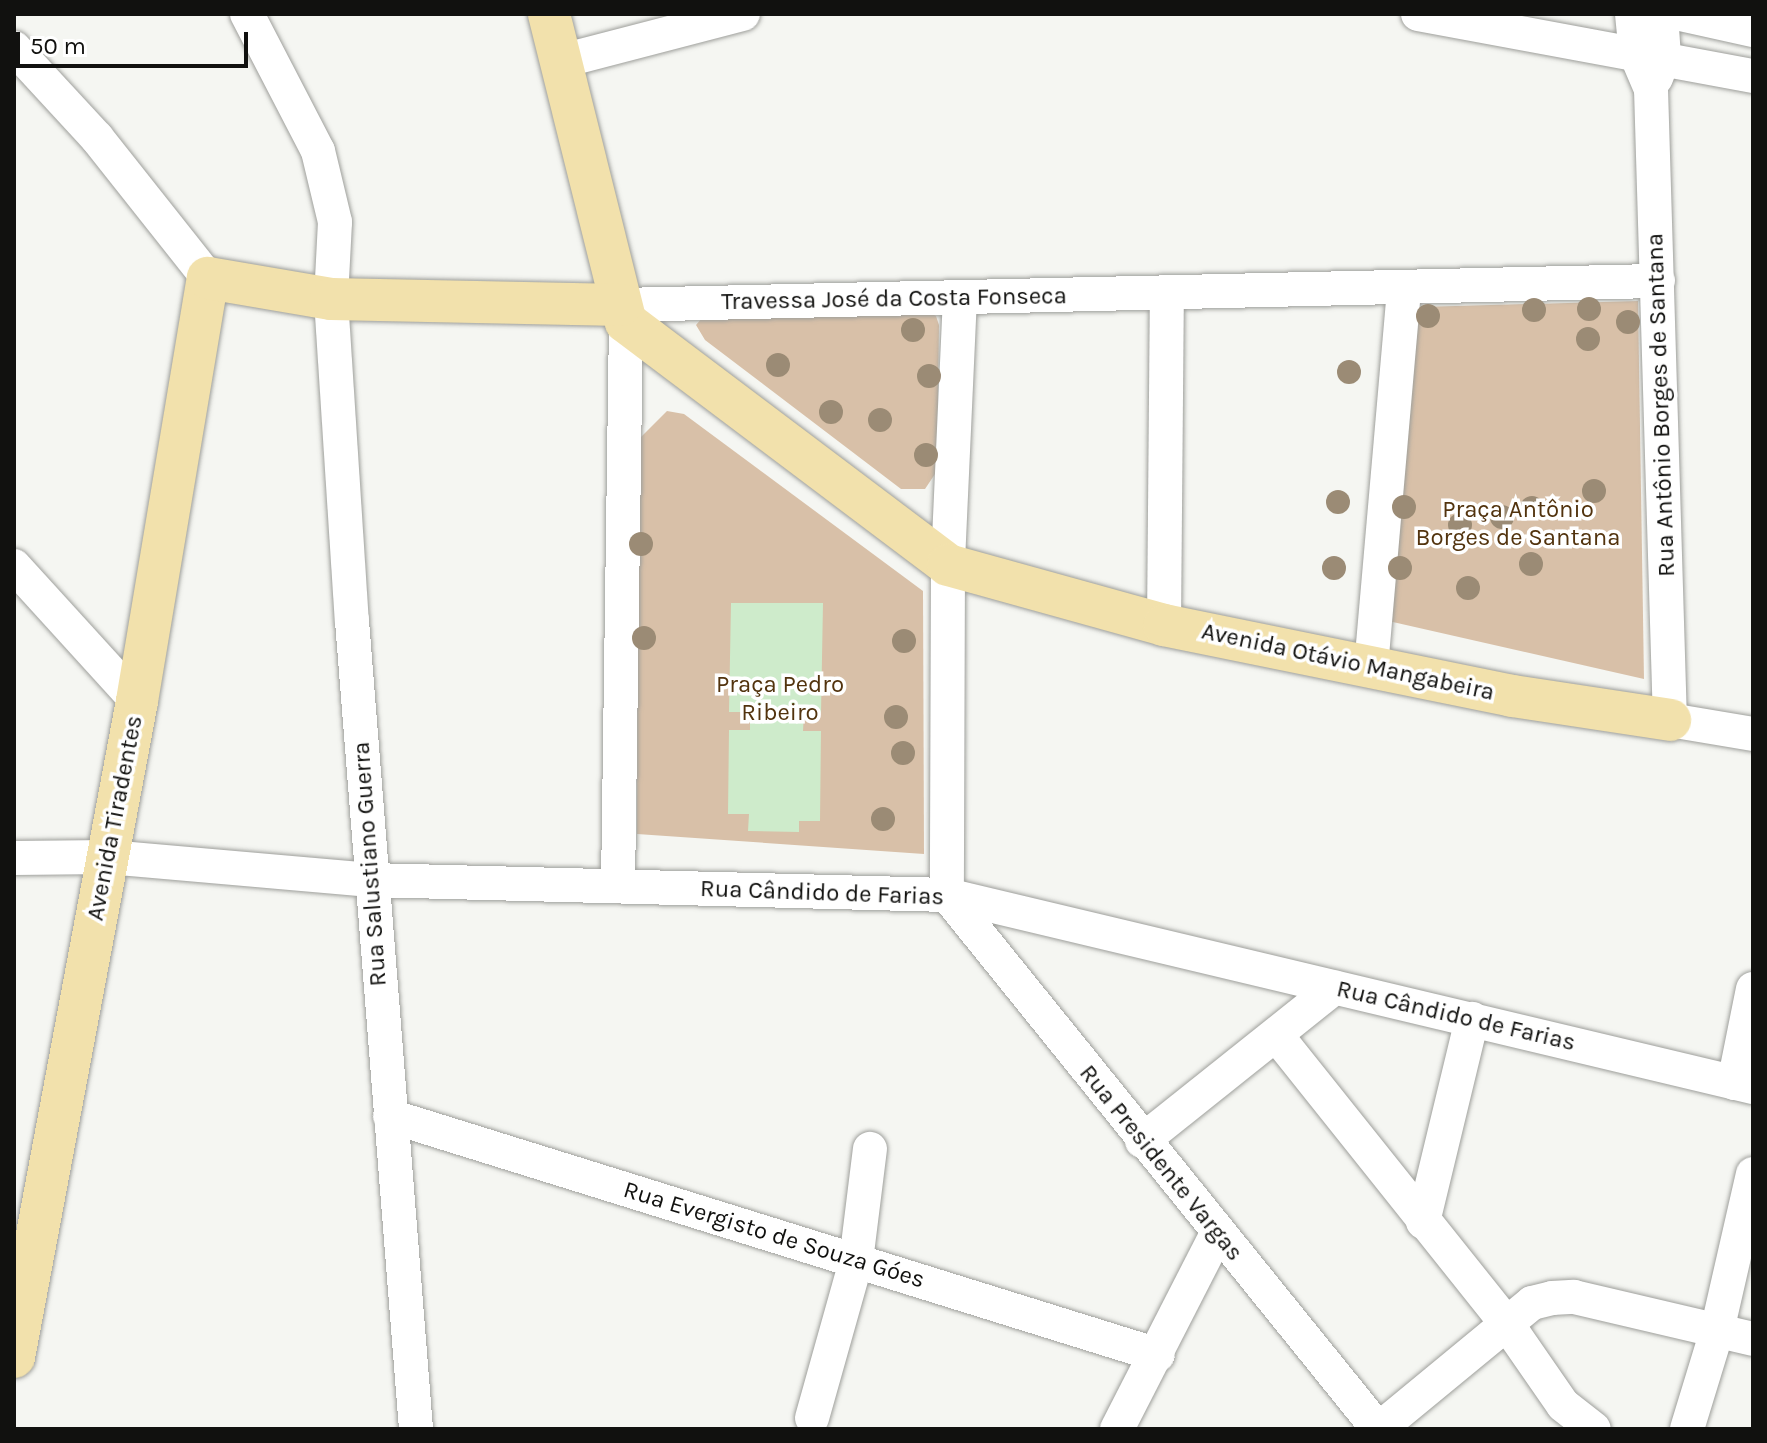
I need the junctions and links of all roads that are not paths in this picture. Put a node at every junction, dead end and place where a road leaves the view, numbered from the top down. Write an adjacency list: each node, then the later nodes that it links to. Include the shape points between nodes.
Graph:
1 (247, 14): 18 (street, Rua Salustiano Guerra, via 318,151 335,222)
2 (549, 14): 11 (main road)
3 (743, 14): 11 (street)
4 (1418, 14): 10 (street)
5 (1632, 14): 10 (street, Rua Antônio Borges de Santana)
6 (1661, 14): 10 (street, Rua Antônio Borges de Santana)
7 (1680, 14): 8 (street)
8 (1753, 30)
9 (14, 48): 13 (street, via 97,138)
10 (1650, 56): 12 (street); 14 (street, Rua Antônio Borges de Santana)
11 (562, 61): 19 (main road)
12 (1753, 76)
13 (208, 278): 18 (main road); 24 (main road, Avenida Tiradentes)
14 (1658, 281): 15 (street); 25 (street, Rua Antônio Borges de Santana)
15 (1404, 287): 16 (street); 23 (street)
16 (1167, 293): 17 (street, Travessa José da Costa Fonseca); 22 (street)
17 (960, 297): 19 (street, Travessa José da Costa Fonseca); 20 (street)
18 (331, 299): 19 (main road); 29 (street, Rua Salustiano Guerra)
19 (623, 314): 20 (main road); 30 (street)
20 (948, 565): 22 (main road, Avenida Otávio Mangabeira); 31 (street)
21 (14, 566): 24 (street)
22 (1164, 625): 23 (main road, Avenida Otávio Mangabeira)
23 (1371, 667): 25 (main road, Avenida Otávio Mangabeira)
24 (137, 701): 27 (main road, Avenida Tiradentes)
25 (1670, 720): 26 (street, Avenida Otávio Mangabeira)
26 (1753, 734)
27 (108, 857): 28 (street, Rua Cândido de Farias); 29 (street, Rua Cândido de Farias); 48 (main road, Avenida Tiradentes)
28 (14, 858)
29 (371, 880): 30 (street, Rua Cândido de Farias); 37 (street, Rua Salustiano Guerra)
30 (618, 886): 31 (street, Rua Cândido de Farias)
31 (947, 895): 32 (street, Rua Cândido de Farias); 38 (street, Rua Presidente Vargas)
32 (1334, 988): 34 (street, Rua Cândido de Farias); 35 (street)
33 (1753, 989): 36 (street)
34 (1472, 1019): 36 (street, Rua Cândido de Farias); 41 (street)
35 (1277, 1036): 38 (street); 41 (street)
36 (1744, 1085)
37 (390, 1116): 43 (street, Rua Evergisto de Souza Góes); 50 (street, Rua Salustiano Guerra)
38 (1142, 1141): 42 (street, Rua Presidente Vargas)
39 (870, 1149): 43 (street)
40 (1753, 1174): 45 (street)
41 (1423, 1222): 44 (street)
42 (1217, 1234): 47 (street); 52 (street, Rua Presidente Vargas)
43 (856, 1261): 47 (street, Rua Evergisto de Souza Góes); 49 (street)
44 (1507, 1324): 45 (street, via 1532,1303 1574,1297); 52 (street); 53 (street, via 1563,1405)
45 (1717, 1331): 46 (street); 54 (street)
46 (1753, 1339)
47 (1158, 1355): 51 (street)
48 (14, 1357)
49 (812, 1418)
50 (416, 1429)
51 (1117, 1429)
52 (1378, 1429)
53 (1594, 1429)
54 (1687, 1429)

